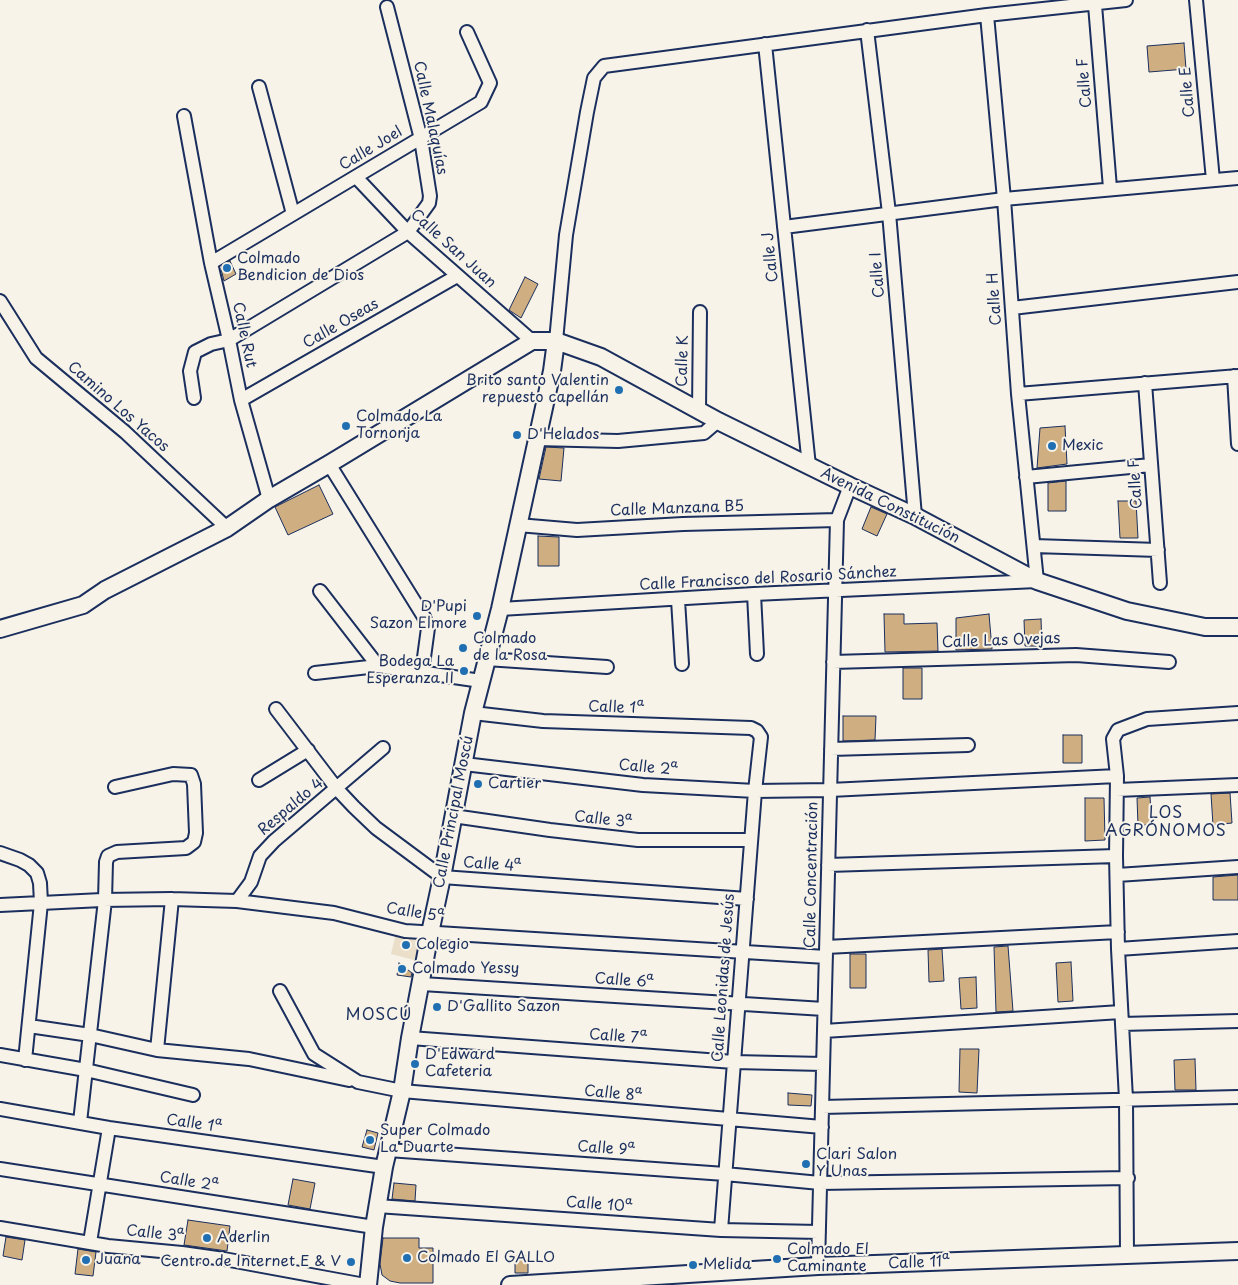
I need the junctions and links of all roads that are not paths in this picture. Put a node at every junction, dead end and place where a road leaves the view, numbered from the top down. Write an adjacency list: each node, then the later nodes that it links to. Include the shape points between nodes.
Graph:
1 (1126, 0): 3 (street)
2 (1196, 0): 14 (street, Calle E)
3 (1095, 4): 5 (street); 15 (street, Calle F)
4 (387, 7): 11 (street, Calle Malaquías)
5 (987, 15): 6 (street); 16 (street, Calle H)
6 (867, 30): 8 (street); 18 (street, Calle I)
7 (467, 32): 11 (street, Calle Joel, via 490,83 482,102)
8 (765, 44): 19 (street, Calle J); 29 (street, via 604,66 594,78 566,235)
9 (258, 87): 17 (street)
10 (184, 116): 21 (street, Calle Rut)
11 (421, 138): 12 (street, Calle Joel); 20 (street, Calle Malaquías, via 430,196 429,203)
12 (356, 177): 17 (street, Calle Joel); 20 (street, Calle San Juan)
13 (1238, 178): 14 (street)
14 (1213, 180): 15 (street)
15 (1110, 188): 16 (street)
16 (1004, 199): 18 (street); 25 (street, Calle H)
17 (293, 214): 21 (street, Calle Joel)
18 (888, 214): 19 (street); 45 (street, Calle I)
19 (784, 227): 41 (street, Calle J)
20 (408, 232): 22 (street, Calle San Juan); 27 (street, Calle Malaquías)
21 (211, 263): 27 (street, Calle Rut)
22 (457, 276): 28 (street, Calle San Juan); 34 (street, Calle Oseas)
23 (1238, 282): 25 (street)
24 (0, 301): 48 (street, Camino Los Yacos, via 36,358 125,432)
25 (1012, 308): 32 (street, Calle H)
26 (700, 312): 35 (street, Calle K)
27 (229, 340): 33 (street, Calle Malaquías, via 195,352 190,371); 34 (street, Calle Rut)
28 (532, 341): 29 (street, Avenida Constitución); 39 (street)
29 (556, 341): 35 (street, Avenida Constitución, via 601,357); 37 (street, Calle Principal Moscú)
30 (1236, 376): 31 (street); 38 (street)
31 (1145, 383): 32 (street); 40 (street, Calle F)
32 (1018, 394): 42 (street, Calle H)
33 (194, 398)
34 (240, 400): 44 (street, Calle Rut)
35 (699, 411): 36 (street, Avenida Constitución)
36 (718, 421): 37 (street, via 704,433 694,434 618,441); 41 (street, Avenida Constitución)
37 (536, 439): 47 (street, Calle Principal Moscú)
38 (1238, 444)
39 (330, 464): 44 (street); 67 (street, via 424,617 428,628)
40 (1151, 465): 42 (street); 50 (street, Calle F)
41 (809, 466): 43 (street, Avenida Constitución)
42 (1026, 477): 49 (street, Calle H)
43 (850, 486): 45 (street, Avenida Constitución); 46 (street, Calle Concentración)
44 (269, 499): 48 (street)
45 (915, 516): 51 (street, Avenida Constitución)
46 (837, 520): 47 (street, Calle Manzana B5, via 577,530); 54 (street, Calle Concentración)
47 (518, 525): 57 (street, Calle Principal Moscú)
48 (227, 528): 59 (street, via 105,590 83,605)
49 (1034, 546): 50 (street); 51 (street, Calle H)
50 (1158, 550): 52 (street, Calle F)
51 (1037, 581): 54 (street, Calle Francisco del Rosario Sánchez); 58 (street, Avenida Constitución, via 1127,611 1205,627)
52 (1160, 583)
53 (320, 592): 65 (street)
54 (835, 592): 55 (street, Calle Francisco del Rosario Sánchez); 62 (street, Calle Concentración)
55 (754, 594): 56 (street, Calle Francisco del Rosario Sánchez); 60 (street)
56 (678, 600): 57 (street, Calle Francisco del Rosario Sánchez); 64 (street)
57 (500, 609): 61 (street, Calle Principal Moscú)
58 (1238, 627)
59 (0, 629)
60 (757, 654)
61 (486, 659): 66 (street); 69 (street, Calle Principal Moscú)
62 (833, 662): 63 (street, Calle Las Ovejas, via 1076,655); 76 (street, Calle Concentración)
63 (1169, 662)
64 (682, 664)
65 (378, 666): 67 (street); 68 (street)
66 (607, 667)
67 (422, 672): 69 (street)
68 (315, 673)
69 (481, 681): 71 (street, Calle Principal Moscú)
70 (276, 709): 77 (street, Calle 4ª)
71 (473, 713): 73 (street, Calle 1ª, via 543,721 751,728); 78 (street, Calle Principal Moscú)
72 (1238, 713): 79 (street, via 1147,719 1118,730 1113,739)
73 (758, 731): 86 (street, Calle Leonidas de Jesús, via 761,737)
74 (968, 745): 76 (street)
75 (382, 748): 83 (street, Respaldo 4)
76 (831, 749): 84 (street, Calle Concentración)
77 (308, 750): 80 (street); 83 (street, Calle 4ª)
78 (464, 764): 86 (street, Calle 2ª, via 643,785); 87 (street, Calle Principal Moscú)
79 (1116, 776): 84 (street, Calle 2ª); 85 (street)
80 (259, 780)
81 (1238, 785): 85 (street)
82 (115, 787): 97 (street, via 173,774 191,775 196,834 194,842 186,848 116,852 108,856)
83 (337, 788): 94 (street, Calle 4ª, via 376,828); 98 (street, Respaldo 4, via 260,856 250,882)
84 (830, 790): 86 (street, Calle 2ª); 91 (street, Calle Concentración)
85 (1117, 790): 90 (street)
86 (755, 791): 88 (street, Calle Leonidas de Jesús)
87 (453, 816): 88 (street, Calle 3ª, via 638,840); 94 (street, Calle Principal Moscú)
88 (751, 840): 96 (street, Calle Leonidas de Jesús)
89 (0, 853): 99 (street, via 20,860 37,873)
90 (1116, 856): 91 (street); 93 (street)
91 (828, 865): 105 (street, Calle Concentración)
92 (1238, 867): 93 (street)
93 (1116, 875): 101 (street)
94 (442, 877): 96 (street, Calle 4ª); 102 (street, Calle Principal Moscú)
95 (172, 899): 97 (street, Calle 5ª); 98 (street, Calle 5ª); 117 (street)
96 (747, 899): 106 (street, Calle Leonidas de Jesús)
97 (105, 900): 99 (street, Calle 5ª); 115 (street)
98 (237, 901): 102 (street, Calle 5ª, via 334,913 405,931)
99 (41, 903): 100 (street, Calle 5ª); 113 (street)
100 (0, 904)
101 (1118, 932): 104 (street); 105 (street, Calle 5ª)
102 (430, 933): 106 (street, Calle 5ª); 107 (street, Calle Principal Moscú)
103 (1238, 941): 104 (street)
104 (1118, 949): 111 (street)
105 (826, 952): 106 (street, Calle 5ª); 110 (street, Calle Concentración)
106 (742, 953): 109 (street, Calle Leonidas de Jesús)
107 (422, 984): 109 (street, Calle 6ª); 116 (street, Calle Principal Moscú)
108 (280, 991): 123 (street, via 314,1054)
109 (738, 1004): 110 (street, Calle 6ª); 120 (street, Calle Leonidas de Jesús)
110 (824, 1008): 114 (street, Calle Concentración)
111 (1122, 1018): 112 (street); 114 (street); 127 (street)
112 (1238, 1021)
113 (29, 1026): 115 (street, Calle 8ª); 119 (street)
114 (824, 1031): 121 (street, Calle Concentración)
115 (90, 1035): 117 (street, Calle 8ª); 122 (street)
116 (410, 1038): 120 (street, Calle 7ª); 124 (street, Calle Principal Moscú)
117 (158, 1050): 123 (street, Calle 8ª, via 248,1059)
118 (0, 1055): 119 (street)
119 (25, 1060): 122 (street)
120 (734, 1062): 121 (street, Calle 7ª); 130 (street, Calle Leonidas de Jesús)
121 (823, 1064): 128 (street, Calle Concentración)
122 (86, 1070): 125 (street); 131 (street)
123 (358, 1082): 124 (street, Calle 8ª)
124 (402, 1091): 130 (street, Calle 8ª); 134 (street, Calle Principal Moscú)
125 (193, 1095)
126 (1238, 1097): 127 (street)
127 (1126, 1099): 128 (street); 138 (street)
128 (822, 1107): 132 (street, Calle Concentración)
129 (0, 1109): 131 (street, Calle 1ª)
130 (730, 1120): 132 (street, Calle 8ª); 137 (street, Calle Leonidas de Jesús)
131 (80, 1122): 133 (street, Calle 1ª)
132 (822, 1127): 139 (street, Calle Concentración)
133 (109, 1128): 135 (street, Calle 1ª); 140 (street)
134 (388, 1150): 135 (street, Calle Principal Moscú); 137 (street, Calle 9ª)
135 (384, 1167): 141 (street, Calle Principal Moscú)
136 (0, 1169): 140 (street, Calle 2ª)
137 (725, 1174): 139 (street, Calle 9ª); 144 (street, Calle Leonidas de Jesús)
138 (1128, 1178): 139 (street, Calle 9ª); 148 (street)
139 (820, 1183): 145 (street, Calle Concentración)
140 (100, 1185): 142 (street, Calle 2ª); 146 (street)
141 (377, 1206): 142 (street, Calle Principal Moscú); 144 (street, Calle 10ª)
142 (374, 1227): 150 (street, Calle Principal Moscú)
143 (0, 1228): 146 (street, Calle 3ª)
144 (721, 1230): 145 (street, Calle 10ª)
145 (819, 1232): 149 (street, Calle Concentración)
146 (90, 1242): 150 (street, Calle 3ª, via 224,1259)
147 (1238, 1251): 148 (street, Calle 11ª)
148 (1127, 1255): 149 (street, Calle 11ª)
149 (818, 1266): 151 (street, Calle 11ª)
150 (366, 1285)
151 (510, 1285)

